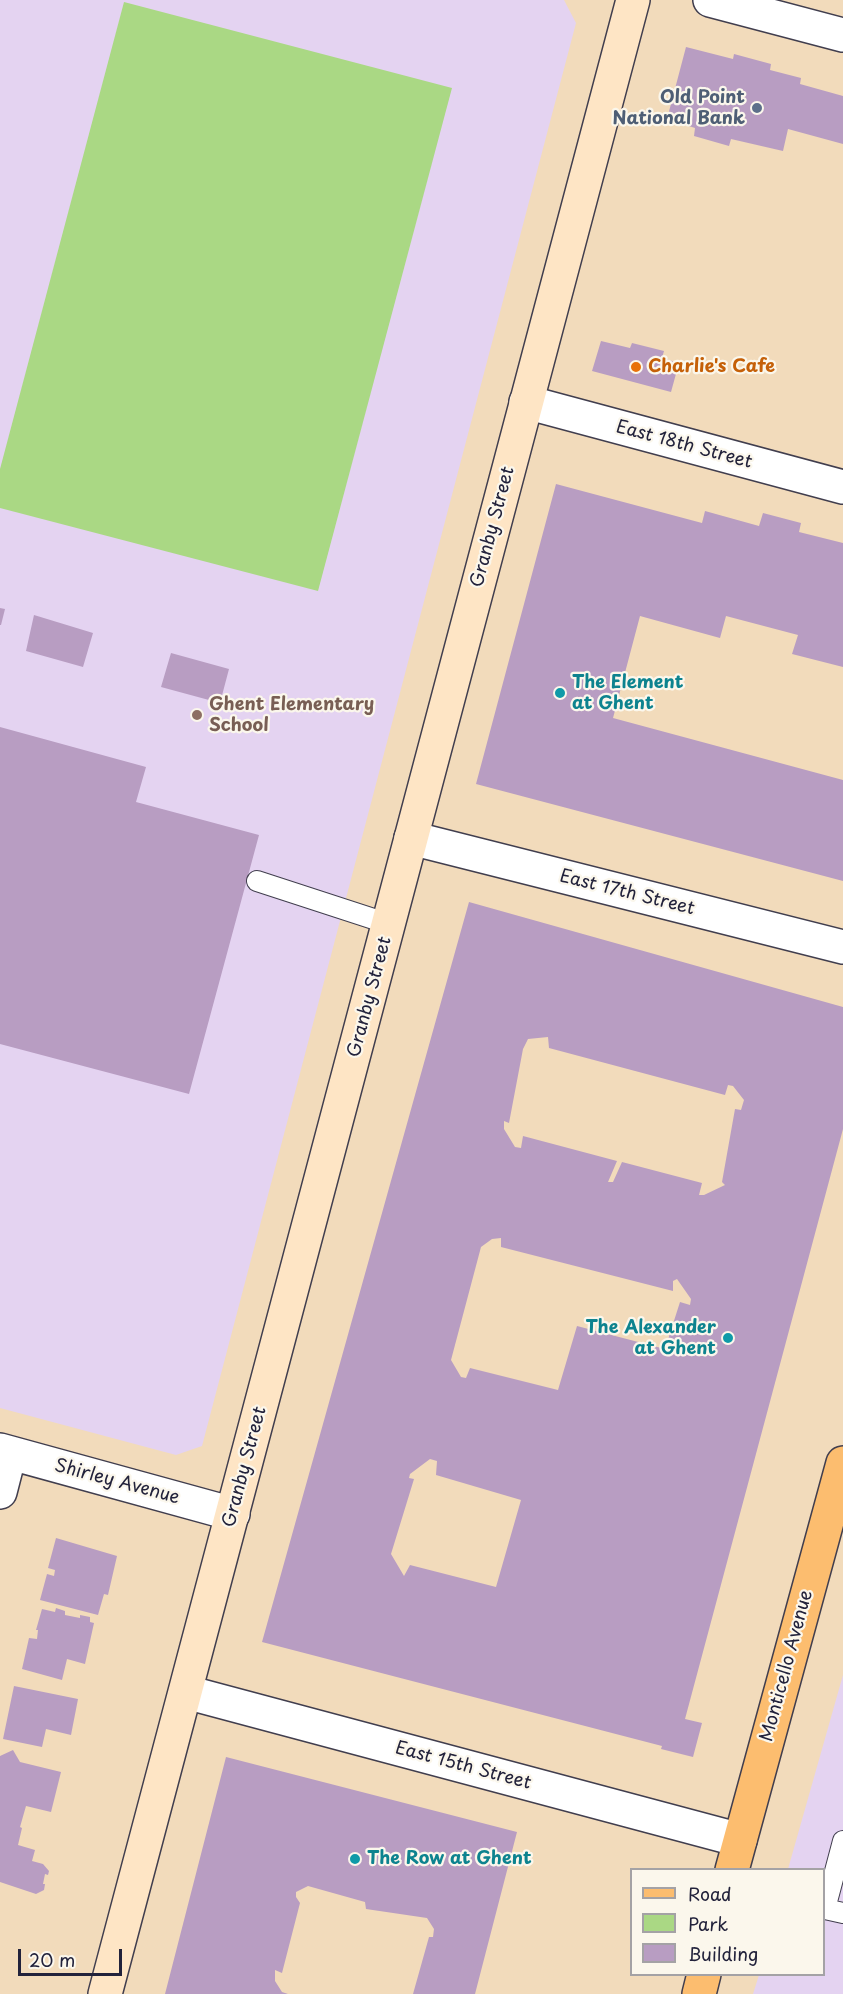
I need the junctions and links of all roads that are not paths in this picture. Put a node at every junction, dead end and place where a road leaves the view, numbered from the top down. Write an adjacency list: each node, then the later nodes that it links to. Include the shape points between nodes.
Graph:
1 (633, 0): 4 (street, Granby Street)
2 (710, 0): 3 (street)
3 (843, 35)
4 (526, 402): 5 (street, East 18th Street); 6 (street, Granby Street)
5 (843, 487)
6 (411, 838): 8 (street, Granby Street); 9 (street, East 17th Street)
7 (257, 881): 8 (lane)
8 (389, 924): 13 (street, Granby Street)
9 (843, 947)
10 (5, 1452): 12 (street); 13 (street, Shirley Avenue)
11 (843, 1463): 16 (main road, Monticello Avenue)
12 (0, 1492)
13 (233, 1514): 14 (street, Granby Street)
14 (186, 1692): 16 (street, East 15th Street); 19 (street, Granby Street)
15 (843, 1841): 17 (lane, via 825,1909)
16 (736, 1855)
17 (843, 1913)
18 (704, 1976): 20 (main road)
19 (105, 1994)
20 (699, 1994)

